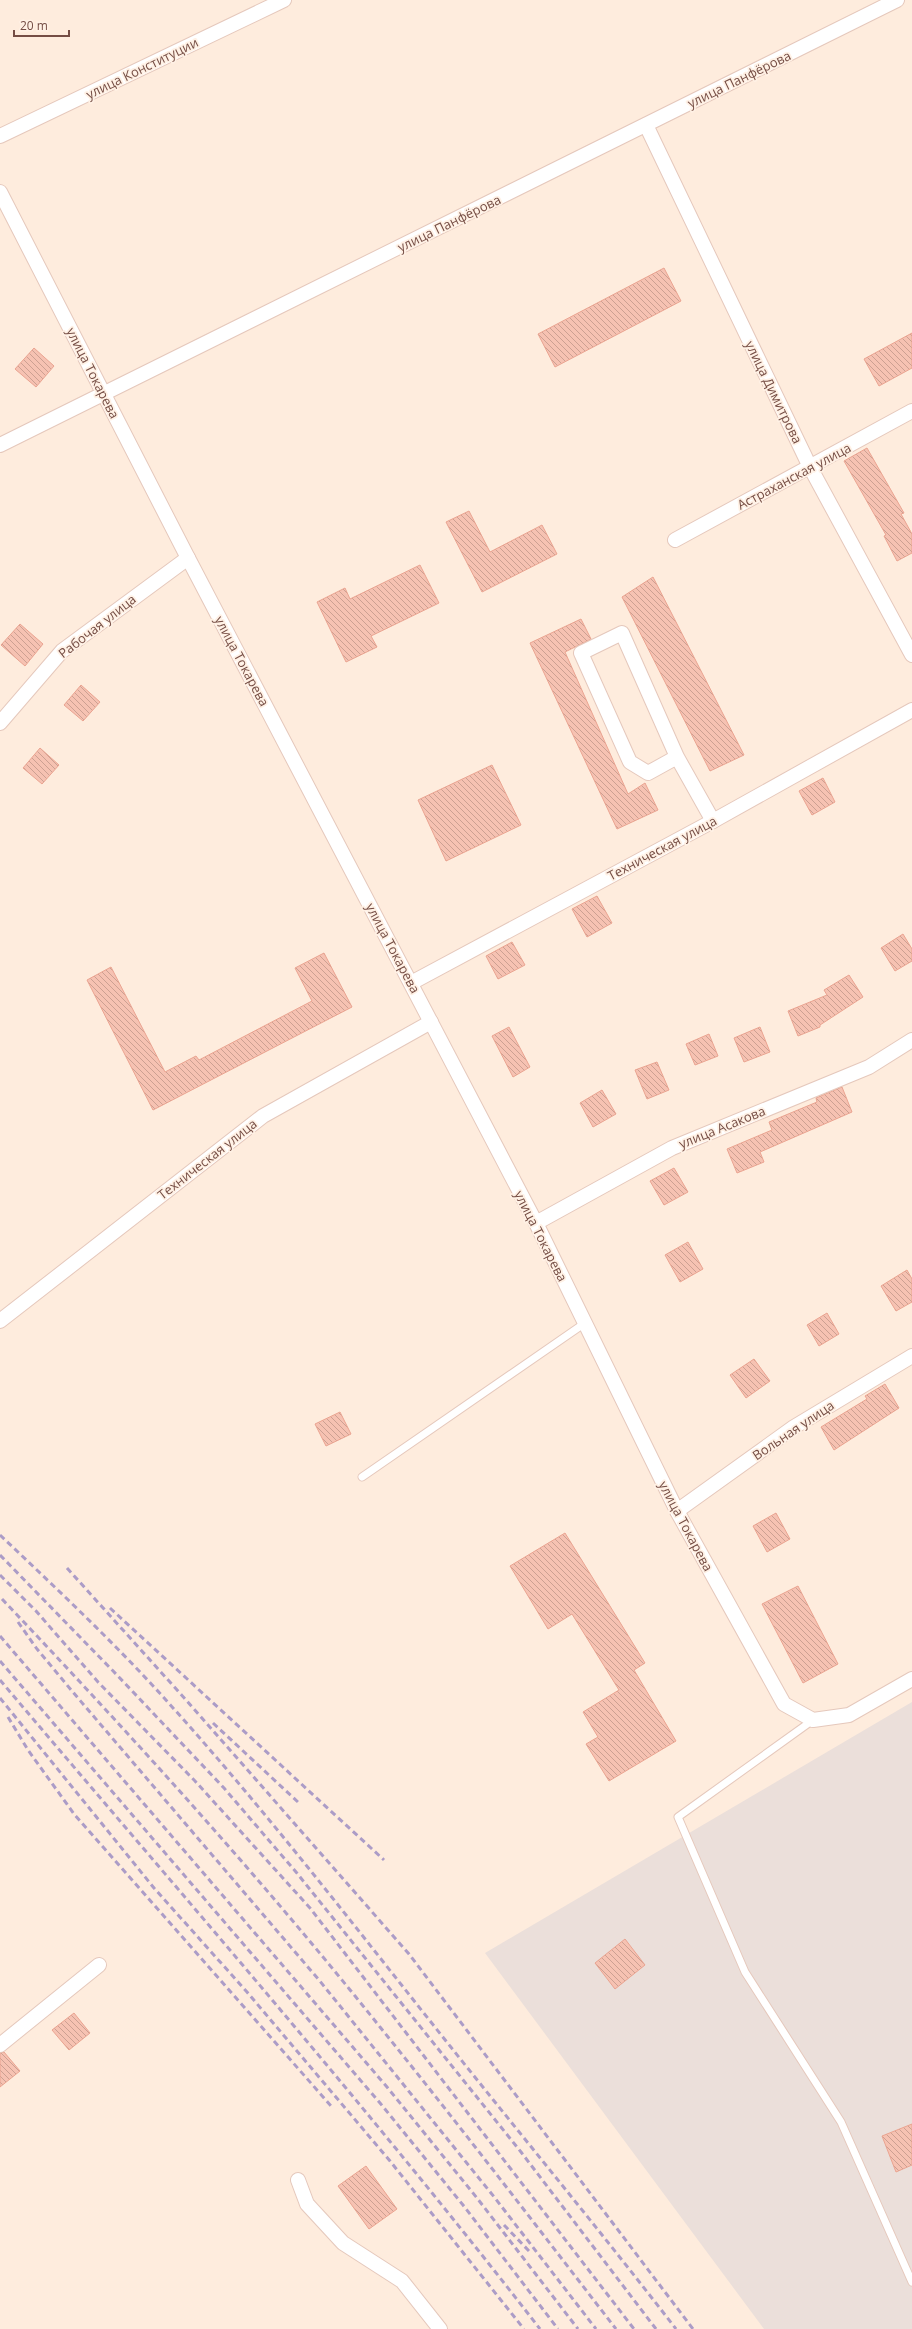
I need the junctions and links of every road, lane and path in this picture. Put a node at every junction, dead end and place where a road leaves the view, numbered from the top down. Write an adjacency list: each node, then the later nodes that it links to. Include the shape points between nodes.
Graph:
1 (284, 0): 4 (street, улица Конституции)
2 (897, 0): 3 (street, улица Панфёрова)
3 (646, 125): 6 (street, улица Панфёрова); 9 (street, улица Димитрова)
4 (0, 136)
5 (0, 192): 6 (street, улица Токарева)
6 (104, 394): 8 (street, улица Панфёрова); 11 (street, улица Токарева)
7 (912, 411): 9 (street, Астраханская улица)
8 (0, 446)
9 (810, 467): 10 (street, Астраханская улица); 12 (street, улица Димитрова)
10 (675, 540)
11 (188, 558): 14 (street, Рабочая улица, via 62,651); 17 (street, улица Токарева)
12 (912, 655)
13 (912, 710): 16 (street, Техническая улица)
14 (0, 723)
15 (677, 757): 15 (street, via 622,633 581,653 630,762 648,773); 16 (street)
16 (713, 821): 17 (street, Техническая улица)
17 (411, 983): 18 (street, улица Токарева)
18 (431, 1022): 20 (street, улица Токарева); 21 (street, Техническая улица, via 263,1116)
19 (912, 1040): 20 (street, улица Асакова, via 869,1067 672,1148)
20 (536, 1223): 22 (street, улица Токарева)
21 (0, 1322)
22 (585, 1323): 24 (lane); 25 (street, улица Токарева)
23 (912, 1356): 25 (street, Вольная улица, via 794,1427)
24 (362, 1477)
25 (677, 1511): 27 (street, улица Токарева, via 784,1704)
26 (912, 1679): 27 (street, via 849,1715)
27 (813, 1720): 31 (lane, via 678,1817 745,1972 841,2122)
28 (99, 1964): 29 (street)
29 (0, 2045)
30 (298, 2180): 32 (street, via 307,2204 343,2243 402,2281)
31 (912, 2282)
32 (440, 2329)

